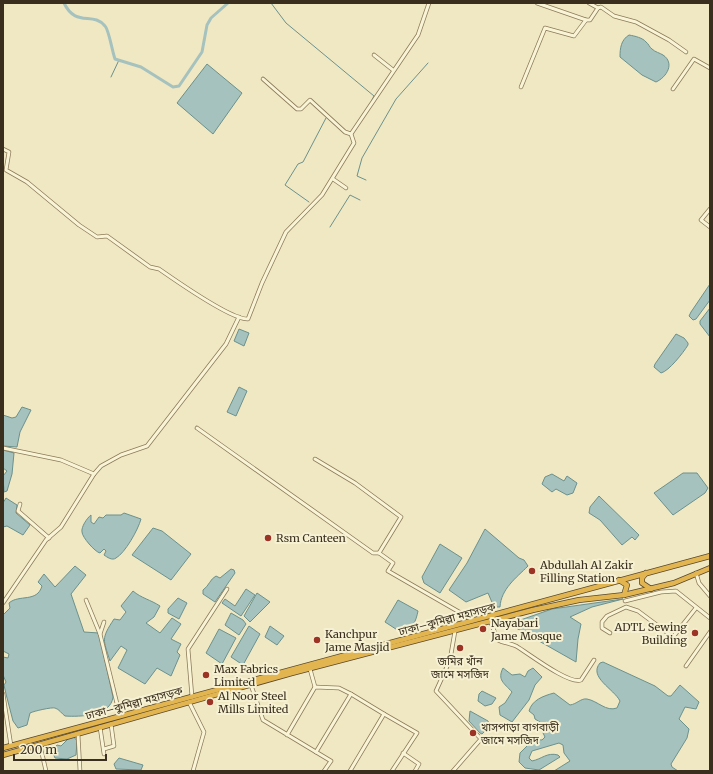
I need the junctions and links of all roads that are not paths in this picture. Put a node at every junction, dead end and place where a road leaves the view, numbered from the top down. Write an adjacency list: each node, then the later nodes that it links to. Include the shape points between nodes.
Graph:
1 (429, 3): 9 (street, via 418,35)
2 (537, 3): 5 (street)
3 (589, 3): 4 (street)
4 (598, 8): 5 (street, via 590,20); 6 (street, via 636,22 670,40)
5 (586, 20): 11 (street, via 574,36 545,28)
6 (686, 52)
7 (374, 55): 9 (street)
8 (710, 68): 12 (street, via 694,59)
9 (393, 70): 13 (street)
10 (263, 79): 13 (street, via 297,109 301,109 310,100 345,132)
11 (521, 88)
12 (673, 89)
13 (351, 134): 15 (street, via 354,143)
14 (3, 149): 19 (street, via 9,152 6,170 27,182 79,225 97,237 107,236 150,267 160,269)
15 (333, 179): 16 (street); 19 (street, via 322,195 286,232 248,319)
16 (346, 188)
17 (710, 209): 18 (street, via 701,220)
18 (710, 227)
19 (239, 317): 23 (street, via 226,344 147,446 121,455 101,466)
20 (197, 428): 26 (street, via 373,553)
21 (3, 448): 23 (street, via 61,460)
22 (315, 459): 26 (street, via 355,483 401,517)
23 (94, 474): 25 (street, via 61,527)
24 (20, 504): 25 (street, via 18,511)
25 (49, 538): 38 (street)
26 (379, 553): 41 (street, via 393,563 388,571)
27 (710, 556): 29 (highway, ঢাকা–কুমিল্লা মহাসড়ক)
28 (710, 568): 30 (highway, ঢাকা–কুমিল্লা মহাসড়ক)
29 (646, 573): 31 (highway, ঢাকা–কুমিল্লা মহাসড়ক); 33 (highway, via 642,583)
30 (696, 573): 33 (highway, ঢাকা–কুমিল্লা মহাসড়ক, via 674,583); 35 (street, via 699,583)
31 (619, 580): 34 (highway, via 627,586); 41 (highway, ঢাকা–কুমিল্লা মহাসড়ক)
32 (226, 589): 56 (street, via 188,650)
33 (651, 589): 34 (highway, ঢাকা–কুমিল্লা মহাসড়ক)
34 (624, 595): 43 (highway, ঢাকা–কুমিল্লা মহাসড়ক, via 579,600)
35 (710, 596)
36 (86, 600): 47 (street)
37 (625, 601): 39 (street, via 661,592 676,592)
38 (3, 603)
39 (696, 608): 40 (street); 46 (street, via 673,637 638,611 626,606 607,616 602,622 602,628)
40 (710, 618)
41 (474, 621): 51 (highway, ঢাকা–কুমিল্লা মহাসড়ক)
42 (104, 622): 47 (street)
43 (490, 622): 44 (highway, ঢাকা–কুমিল্লা মহাসড়ক); 48 (street, via 498,640 513,645 542,664 575,680 582,680)
44 (455, 631): 50 (highway, ঢাকা–কুমিল্লা মহাসড়ক); 79 (street, via 450,660 436,691 481,739)
45 (710, 632): 49 (street)
46 (610, 633)
47 (100, 634): 59 (street)
48 (594, 660)
49 (686, 666)
50 (310, 669): 51 (highway, ঢাকা–কুমিল্লা মহাসড়ক); 53 (street)
51 (291, 672): 52 (highway, ঢাকা–কুমিল্লা মহাসড়ক); 56 (highway, ঢাকা–কুমিল্লা মহাসড়ক)
52 (251, 685): 57 (highway, ঢাকা–কুমিল্লা মহাসড়ক); 63 (street, via 263,720)
53 (315, 687): 55 (street, via 340,688); 63 (street)
54 (3, 694): 65 (street)
55 (351, 694): 58 (street); 68 (street)
56 (192, 697): 59 (highway, ঢাকা–কুমিল্লা মহাসড়ক)
57 (189, 702): 60 (highway, ঢাকা–কুমিল্লা মহাসড়ক); 74 (street, via 204,732)
58 (384, 714): 69 (street, via 417,733); 76 (street)
59 (120, 716): 65 (highway, ঢাকা–কুমিল্লা মহাসড়ক)
60 (111, 724): 61 (highway, ঢাকা–কুমিল্লা মহাসড়ক); 67 (street, via 114,746)
61 (100, 727): 62 (highway, ঢাকা–কুমিল্লা মহাসড়ক); 67 (street)
62 (78, 734): 64 (highway, ঢাকা–কুমিল্লা মহাসড়ক); 73 (street)
63 (287, 735): 68 (street)
64 (40, 745): 71 (highway, ঢাকা–কুমিল্লা মহাসড়ক); 72 (street)
65 (11, 746): 66 (highway, ঢাকা–কুমিল্লা মহাসড়ক)
66 (3, 748)
67 (104, 749): 70 (street)
68 (316, 752): 75 (street, via 331,761)
69 (403, 753): 77 (street); 78 (street, via 419,764)
70 (104, 754)
71 (3, 755)
72 (46, 771)
73 (80, 771)
74 (193, 771)
75 (324, 771)
76 (350, 771)
77 (392, 771)
78 (415, 771)
79 (453, 771)

